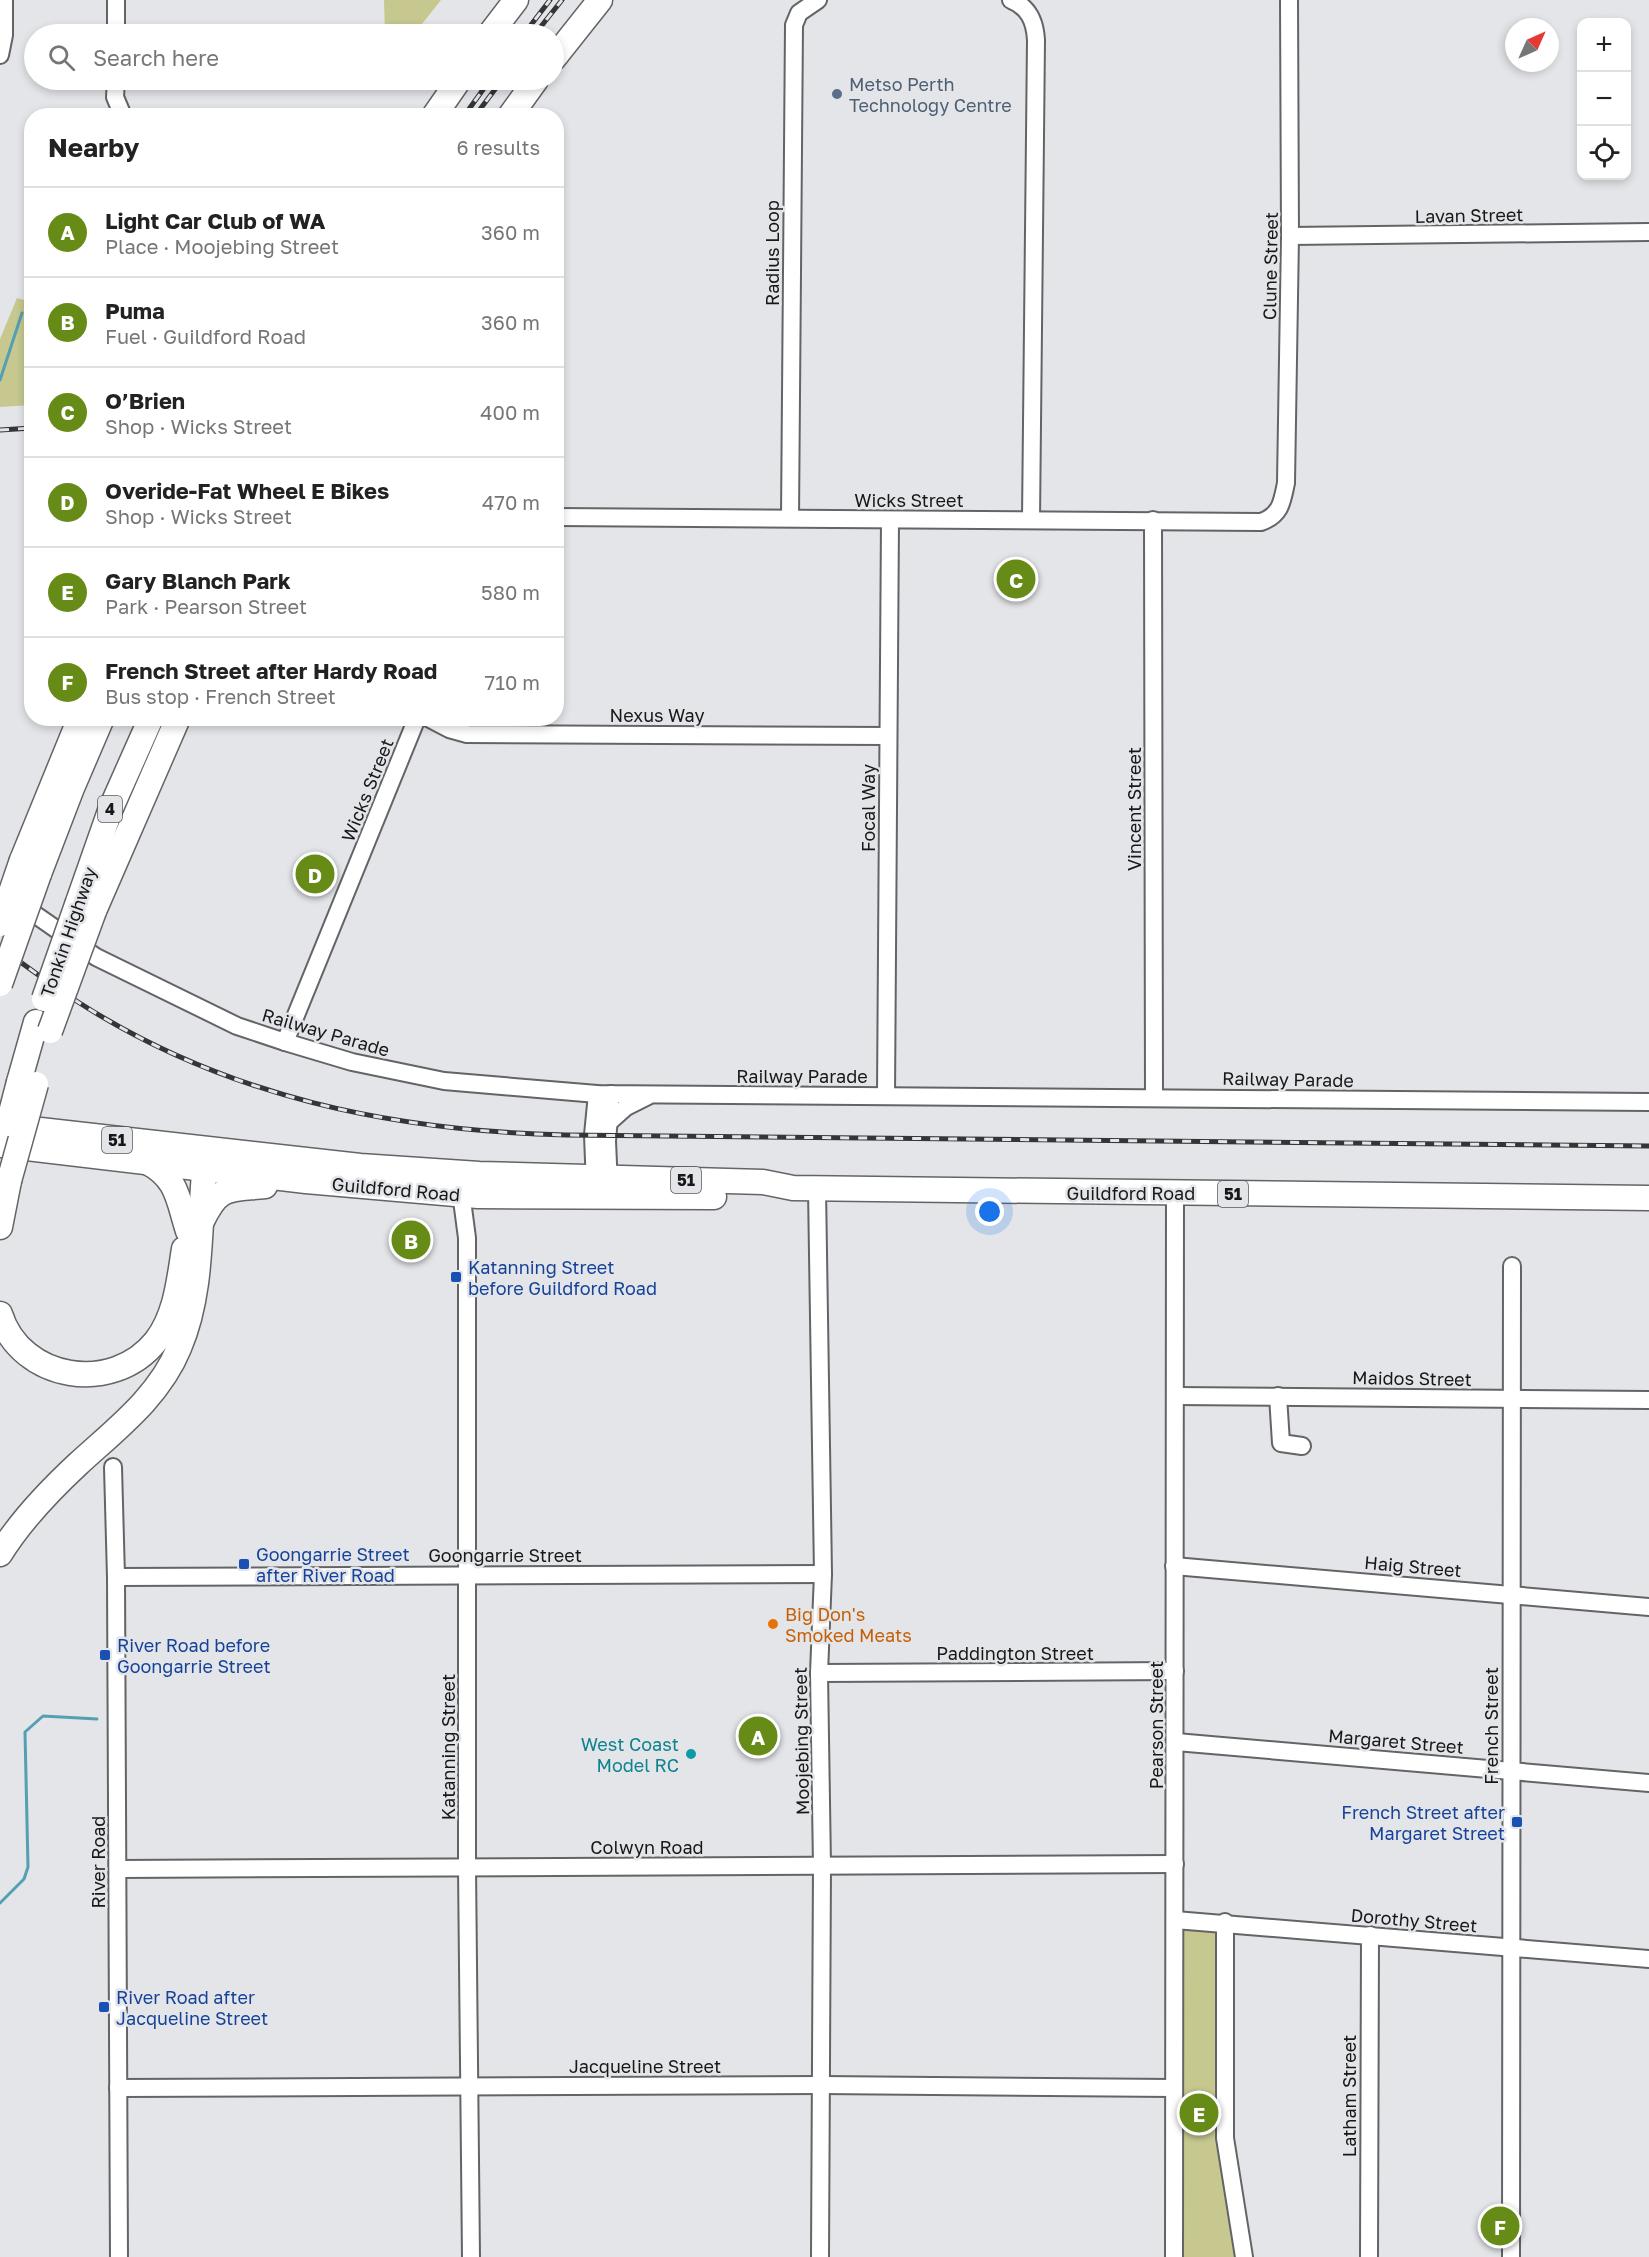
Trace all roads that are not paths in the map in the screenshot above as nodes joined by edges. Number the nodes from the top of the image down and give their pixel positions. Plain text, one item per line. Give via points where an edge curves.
1 (4, 0) edge
2 (116, 0) edge
3 (516, 0) edge
4 (600, 0) edge
5 (818, 0) edge
6 (1289, 0) edge
7 (1021, 2) edge
8 (116, 24) edge
9 (498, 24) edge
10 (564, 45) edge
11 (0, 56) edge
12 (116, 90) edge
13 (452, 90) edge
14 (529, 90) edge
15 (120, 108) edge
16 (440, 108) edge
17 (516, 108) edge
18 (1649, 232) edge
19 (1290, 236) junction
20 (564, 517) edge
21 (790, 518) junction
22 (890, 520) junction
23 (1031, 520) junction
24 (1153, 520) junction
25 (1261, 522) joint
26 (77, 726) edge
27 (99, 726) edge
28 (147, 726) edge
29 (174, 726) edge
30 (414, 726) edge
31 (443, 726) edge
32 (888, 736) junction
33 (31, 867) junction
34 (0, 890) edge
35 (86, 907) junction
36 (0, 924) edge
37 (0, 984) edge
38 (285, 1042) junction
39 (27, 1083) junction
40 (604, 1094) junction
41 (651, 1095) junction
42 (886, 1096) junction
43 (1154, 1097) junction
44 (1649, 1102) edge
45 (607, 1124) junction
46 (0, 1125) edge
47 (0, 1145) edge
48 (0, 1152) edge
49 (199, 1159) junction
50 (147, 1162) junction
51 (306, 1181) junction
52 (469, 1184) junction
53 (602, 1188) junction
54 (817, 1189) junction
55 (1175, 1194) junction
56 (1649, 1198) edge
57 (0, 1227) edge
58 (194, 1228) junction
59 (1512, 1266) dead end
60 (0, 1314) edge
61 (1175, 1396) junction
62 (1278, 1396) junction
63 (1512, 1399) junction
64 (1649, 1400) edge
65 (1302, 1446) dead end
66 (113, 1467) dead end
67 (0, 1554) edge
68 (1174, 1566) junction
69 (823, 1574) junction
70 (467, 1575) junction
71 (117, 1577) junction
72 (1510, 1594) junction
73 (1649, 1607) edge
74 (1175, 1671) junction
75 (819, 1673) junction
76 (1176, 1742) junction
77 (1511, 1771) junction
78 (1649, 1783) edge
79 (1175, 1864) junction
80 (822, 1866) junction
81 (467, 1867) junction
82 (118, 1869) junction
83 (1175, 1920) junction
84 (1225, 1923) junction
85 (1370, 1935) junction
86 (1512, 1948) junction
87 (1649, 1959) edge
88 (820, 2085) junction
89 (471, 2086) junction
90 (118, 2088) junction
91 (1173, 2088) junction
92 (119, 2257) edge
93 (471, 2257) edge
94 (820, 2257) edge
95 (1174, 2257) edge
96 (1244, 2257) edge
97 (1369, 2257) edge
98 (1511, 2257) edge

1 - 11 street
2 - 8 street
3 - 9 highway
4 - 10 highway
5 - 21 street, Radius Loop via 799,13 794,25
6 - 19 street, Clune Street
7 - 23 street via 1034,25 1036,40
12 - 15 street
13 - 16 highway
14 - 17 highway
18 - 19 street, Lavan Street
19 - 25 street, Clune Street via 1286,483 1278,512
20 - 21 street, Wicks Street
21 - 22 street, Wicks Street
22 - 23 street, Wicks Street
22 - 32 street, Focal Way
23 - 24 street, Wicks Street
24 - 25 street, Wicks Street
24 - 43 street, Vincent Street
26 - 33 highway
27 - 33 highway
28 - 35 highway, Tonkin Highway / 4 via 111,808
29 - 35 highway
30 - 38 street, Wicks Street
31 - 32 street, Nexus Way via 467,734
32 - 42 street, Focal Way
33 - 36 highway, bridge
33 - 37 highway, bridge
34 - 38 street, Railway Parade via 96,957 237,1026
35 - 39 highway, Tonkin Highway / 4, bridge
38 - 40 street, Railway Parade via 352,1062 444,1081
39 - 48 highway, Tonkin Highway / 4, bridge
39 - 57 highway, bridge
40 - 41 street, Railway Parade
40 - 45 street
40 - 53 street
41 - 42 street, Railway Parade
41 - 45 street via 626,1107
42 - 43 street, Railway Parade
43 - 44 street, Railway Parade
45 - 53 street
46 - 49 highway, Guildford Road / 51
47 - 50 highway, Guildford Road / 51
49 - 50 highway, Guildford Road / 51
49 - 51 highway, Guildford Road / 51
49 - 52 highway, Guildford Road / 51 via 360,1166
49 - 58 highway
50 - 58 highway via 164,1171 172,1182
51 - 52 highway, Guildford Road / 51
51 - 58 highway via 231,1189 219,1194
52 - 53 highway, Guildford Road / 51
52 - 70 street, Katanning Street
53 - 54 highway, Guildford Road / 51 via 764,1197 793,1188
54 - 55 highway, Guildford Road / 51
54 - 69 street, Moojebing Street
55 - 56 highway, Guildford Road / 51
55 - 61 street, Pearson Street
58 - 60 highway via 168,1322 138,1358 114,1372 80,1376 45,1366 12,1338
58 - 67 highway via 194,1294 188,1322 160,1383 134,1414 37,1504
59 - 63 street, French Street
61 - 62 street, Maidos Street
61 - 68 street, Pearson Street
62 - 63 street, Maidos Street
62 - 65 street via 1281,1443
63 - 64 street, Maidos Street
63 - 72 street, French Street
66 - 71 street, River Road
68 - 72 street, Haig Street
68 - 74 street, Pearson Street
69 - 70 street, Goongarrie Street
69 - 75 street, Moojebing Street
70 - 71 street, Goongarrie Street
70 - 81 street, Katanning Street
71 - 82 street, River Road
72 - 73 street, Haig Street
72 - 77 street, French Street
74 - 75 street, Paddington Street
74 - 76 street, Pearson Street
75 - 80 street, Moojebing Street
76 - 77 street, Margaret Street
76 - 79 street, Pearson Street
77 - 78 street, Margaret Street
77 - 86 street, French Street
79 - 80 street, Colwyn Road
79 - 83 street, Pearson Street
80 - 81 street, Colwyn Road
80 - 88 street, Moojebing Street
81 - 82 street, Colwyn Road
81 - 89 street, Katanning Street
82 - 90 street, River Road
83 - 84 street, Dorothy Street
83 - 91 street, Pearson Street
84 - 85 street, Dorothy Street
84 - 96 street via 1225,2138
85 - 86 street, Dorothy Street
85 - 97 street, Latham Street
86 - 87 street, Dorothy Street
86 - 98 street, French Street
88 - 89 street, Jacqueline Street
88 - 91 street, Jacqueline Street
88 - 94 street, Moojebing Street
89 - 90 street, Jacqueline Street
89 - 93 street, Katanning Street
90 - 92 street, River Road
91 - 95 street, Pearson Street

